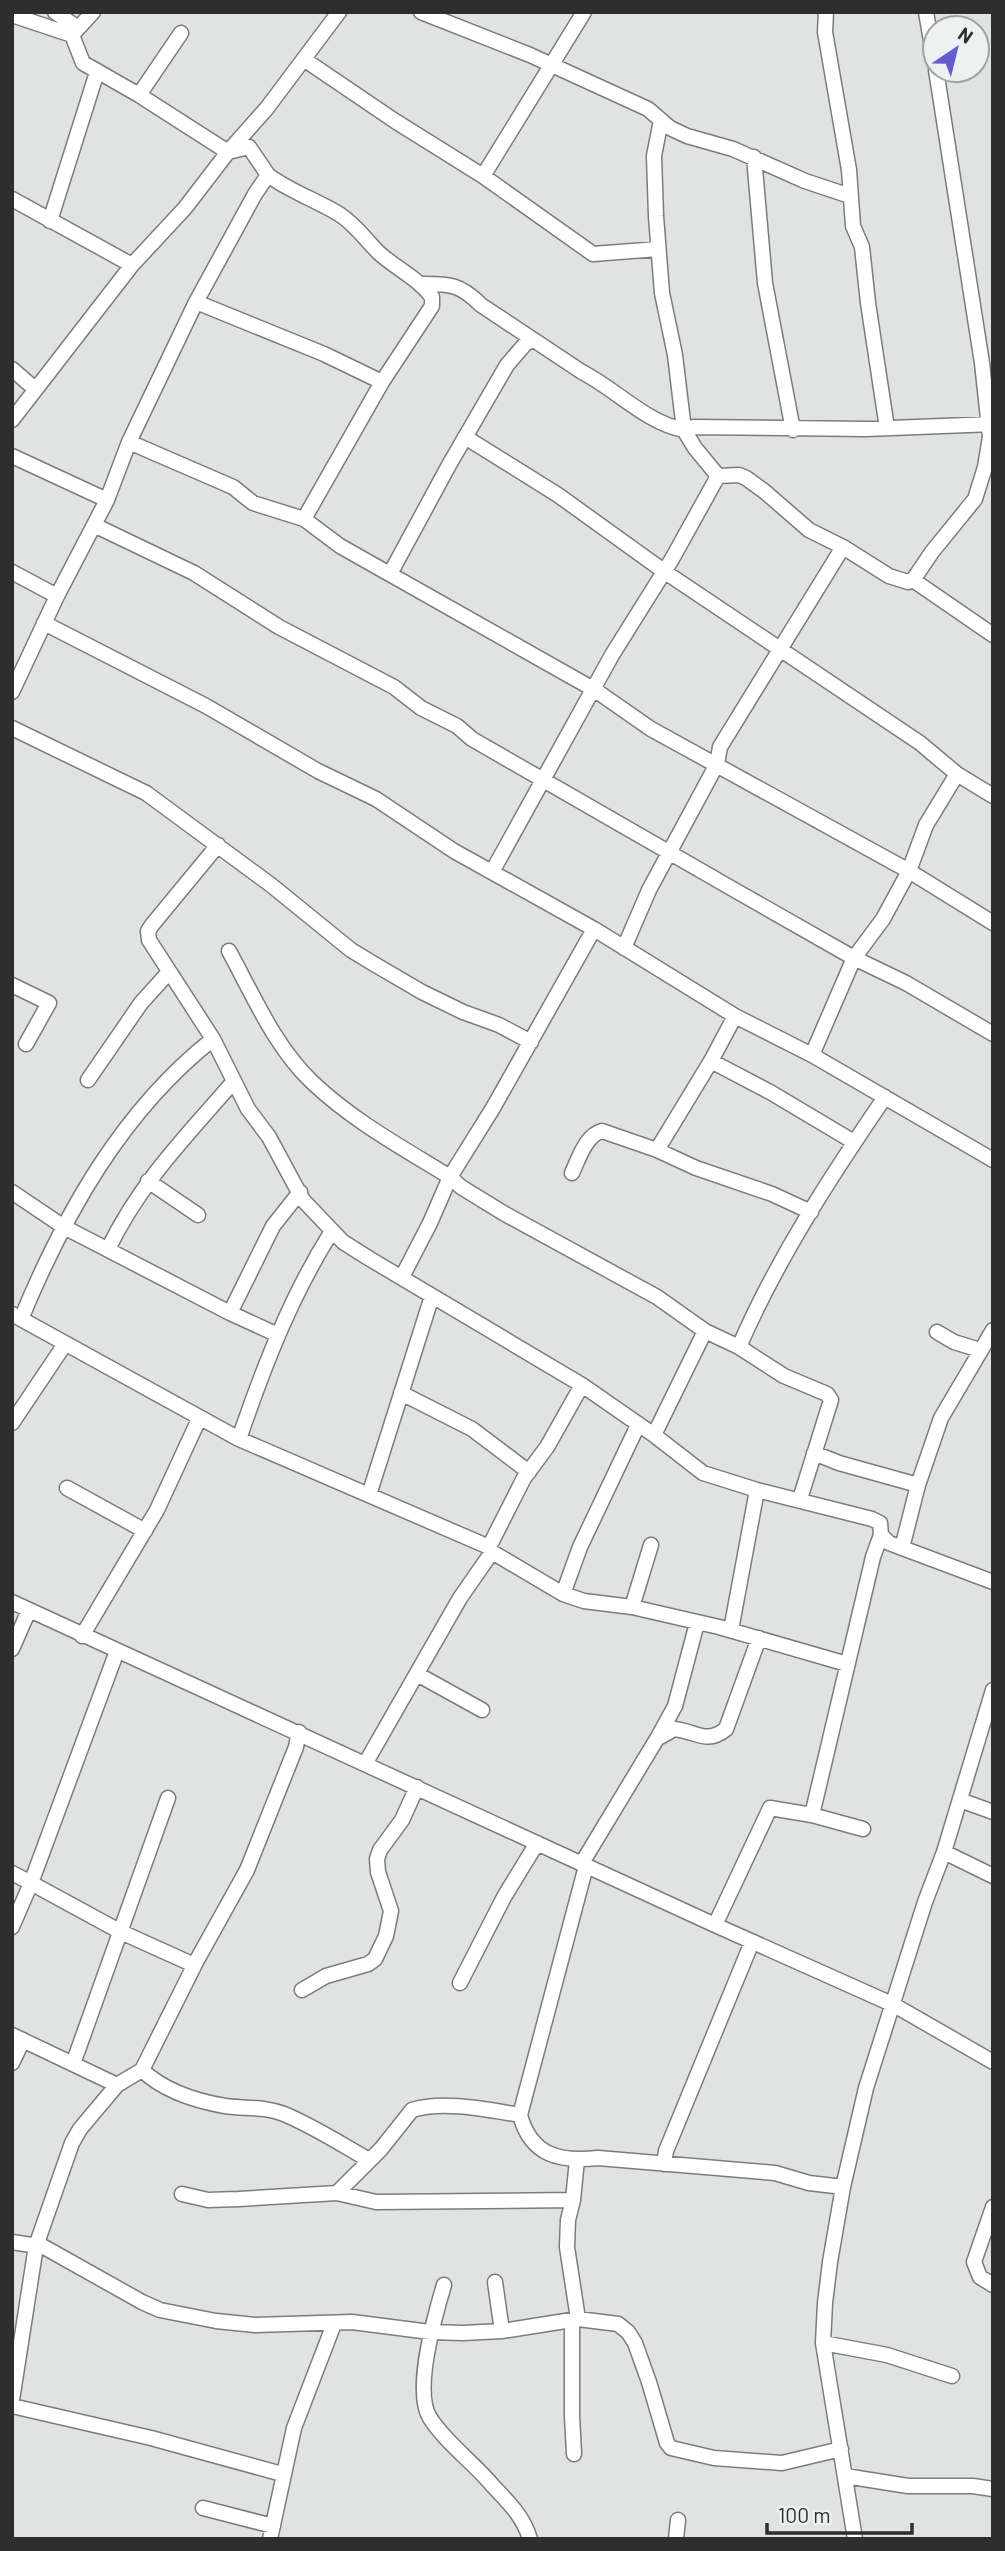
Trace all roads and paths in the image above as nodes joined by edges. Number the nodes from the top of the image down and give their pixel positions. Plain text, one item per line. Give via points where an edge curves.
1 (55, 12) edge
2 (93, 12) edge
3 (339, 12) edge
4 (421, 12) edge
5 (584, 12) edge
6 (826, 12) edge
7 (12, 15) edge
8 (75, 31) junction
9 (181, 33) dead end
10 (305, 60) junction
11 (551, 65) junction
12 (97, 72) junction
13 (938, 84) edge
14 (139, 95) junction
15 (661, 120) junction
16 (228, 152) junction
17 (754, 157) junction
18 (268, 175) junction
19 (483, 176) junction
20 (850, 196) junction
21 (12, 199) edge
22 (50, 221) junction
23 (658, 249) junction
24 (132, 265) junction
25 (420, 284) junction
26 (196, 302) junction
27 (534, 340) junction
28 (12, 369) edge
29 (383, 382) junction
30 (35, 389) junction
31 (12, 420) edge
32 (991, 424) edge
33 (887, 428) junction
34 (684, 430) junction
35 (793, 430) junction
36 (465, 437) junction
37 (129, 442) junction
38 (12, 456) edge
39 (718, 476) junction
40 (107, 500) junction
41 (304, 519) junction
42 (94, 525) junction
43 (843, 547) junction
44 (12, 572) edge
45 (665, 572) junction
46 (390, 574) junction
47 (913, 580) junction
48 (57, 596) junction
49 (44, 623) junction
50 (993, 635) edge
51 (780, 649) junction
52 (595, 690) junction
53 (12, 692) edge
54 (12, 728) edge
55 (717, 764) junction
56 (957, 774) junction
57 (543, 780) junction
58 (993, 796) edge
59 (218, 845) junction
60 (670, 852) junction
61 (909, 871) junction
62 (492, 872) junction
63 (993, 923) edge
64 (594, 929) junction
65 (624, 948) junction
66 (229, 951) dead end
67 (854, 958) junction
68 (169, 972) junction
69 (12, 985) edge
70 (735, 1016) junction
71 (993, 1034) edge
72 (213, 1039) junction
73 (531, 1042) junction
74 (26, 1044) dead end
75 (811, 1055) junction
76 (711, 1062) junction
77 (88, 1080) dead end
78 (234, 1081) junction
79 (885, 1097) junction
80 (854, 1142) junction
81 (657, 1150) junction
82 (993, 1160) edge
83 (572, 1173) dead end
84 (450, 1177) junction
85 (148, 1181) junction
86 (12, 1192) edge
87 (300, 1192) junction
88 (811, 1213) junction
89 (198, 1215) dead end
90 (64, 1227) junction
91 (332, 1231) junction
92 (108, 1249) junction
93 (402, 1277) junction
94 (432, 1296) junction
95 (230, 1313) junction
96 (17, 1317) edge
97 (993, 1330) edge
98 (705, 1331) junction
99 (937, 1332) dead end
100 (278, 1335) junction
101 (65, 1344) junction
102 (739, 1347) junction
103 (980, 1350) junction
104 (582, 1385) junction
105 (401, 1393) junction
106 (199, 1419) junction
107 (12, 1423) edge
108 (638, 1425) junction
109 (654, 1435) junction
110 (239, 1438) junction
111 (814, 1453) junction
112 (529, 1472) junction
113 (918, 1485) junction
114 (67, 1488) dead end
115 (757, 1490) junction
116 (369, 1495) junction
117 (800, 1499) junction
118 (145, 1531) junction
119 (881, 1535) junction
120 (650, 1545) dead end
121 (902, 1548) junction
122 (490, 1550) junction
123 (993, 1582) edge
124 (564, 1594) junction
125 (12, 1602) edge
126 (632, 1607) junction
127 (29, 1610) junction
128 (697, 1623) junction
129 (731, 1630) junction
130 (82, 1636) junction
131 (759, 1638) junction
132 (12, 1649) edge
133 (117, 1651) junction
134 (847, 1664) junction
135 (417, 1674) junction
136 (991, 1700) edge
137 (482, 1710) dead end
138 (299, 1732) junction
139 (658, 1737) junction
140 (366, 1765) junction
141 (417, 1787) junction
142 (168, 1798) dead end
143 (960, 1800) junction
144 (993, 1812) edge
145 (812, 1815) junction
146 (863, 1829) dead end
147 (537, 1843) junction
148 (944, 1852) junction
149 (584, 1864) junction
150 (12, 1873) edge
151 (993, 1877) edge
152 (31, 1883) junction
153 (715, 1925) junction
154 (12, 1927) edge
155 (121, 1932) junction
156 (752, 1942) junction
157 (194, 1965) junction
158 (460, 1983) dead end
159 (302, 1990) dead end
160 (894, 2005) junction
161 (18, 2037) edge
162 (993, 2062) edge
163 (12, 2063) edge
164 (73, 2064) junction
165 (142, 2070) junction
166 (117, 2085) junction
167 (520, 2115) junction
168 (369, 2160) junction
169 (576, 2160) junction
170 (664, 2164) junction
171 (843, 2188) junction
172 (337, 2193) junction
173 (182, 2194) dead end
174 (573, 2200) junction
175 (993, 2207) edge
176 (12, 2242) edge
177 (36, 2246) junction
178 (495, 2282) dead end
179 (444, 2285) dead end
180 (993, 2285) edge
181 (575, 2320) junction
182 (334, 2324) junction
183 (502, 2331) junction
184 (430, 2332) junction
185 (823, 2343) junction
186 (952, 2376) dead end
187 (12, 2400) edge
188 (12, 2406) edge
189 (841, 2449) junction
190 (574, 2454) dead end
191 (282, 2474) junction
192 (845, 2476) junction
193 (993, 2489) edge
194 (203, 2508) dead end
195 (678, 2520) dead end
196 (271, 2532) edge
197 (530, 2539) edge
198 (676, 2539) edge
199 (855, 2539) edge

1 - 8 street
2 - 8 street
3 - 10 street
4 - 11 street
5 - 11 street
6 - 20 street via 825,32
7 - 8 street
8 - 12 street via 83,63
9 - 14 street
10 - 16 street
10 - 19 street
11 - 15 street
11 - 19 street
12 - 14 street
12 - 22 street
13 - 32 street
14 - 16 street
15 - 17 street via 687,136
15 - 23 street via 654,156
16 - 18 street via 249,148
16 - 24 street
17 - 20 street
17 - 35 street via 765,283
18 - 25 street via 354,225 377,251
18 - 26 street
19 - 23 street via 593,254
20 - 33 street via 853,226 862,247
21 - 22 street
22 - 24 street
23 - 34 street
24 - 30 street
25 - 27 street via 447,282
25 - 29 street via 432,297 432,306
26 - 29 street
26 - 37 street
27 - 34 street via 667,427
27 - 36 street via 507,365
28 - 30 street
29 - 41 street
30 - 31 street
32 - 33 street
32 - 47 street via 975,499
33 - 35 street
34 - 35 street
34 - 39 street
36 - 45 street via 558,495
36 - 46 street
37 - 40 street
37 - 41 street via 233,487 253,503
38 - 40 street
39 - 43 street via 746,478 809,530
39 - 45 street
40 - 42 street
41 - 46 street
42 - 48 street
42 - 57 street via 194,573 279,627 394,687 421,708
43 - 47 street via 889,576
43 - 51 street
44 - 48 street
45 - 51 street
45 - 52 street
46 - 52 street
47 - 50 street
48 - 49 street
49 - 53 street
49 - 62 street via 376,799
51 - 55 street via 720,747
51 - 56 street via 920,743
52 - 55 street via 651,729
52 - 57 street
54 - 59 street via 146,793
55 - 60 street
55 - 61 street
56 - 58 street
56 - 61 street via 926,825
57 - 60 street
57 - 62 street
59 - 68 street via 148,931
59 - 73 street via 351,950 422,992
60 - 65 street
60 - 67 street
61 - 63 street
61 - 67 street via 883,919
62 - 64 street
64 - 65 street
64 - 73 street
65 - 70 street
66 - 84 street via 277,1036 312,1082 375,1132
67 - 71 street
67 - 75 street
68 - 72 street
68 - 77 street via 141,1003
69 - 74 street via 49,1003
70 - 75 street
70 - 76 street
72 - 78 street
72 - 90 street via 186,1060 130,1121
73 - 84 street
75 - 79 street
76 - 80 street
76 - 81 street
78 - 85 street
78 - 87 street
79 - 80 street
79 - 82 street
80 - 88 street
81 - 83 street via 602,1130 587,1142
81 - 88 street
84 - 93 street
84 - 98 street via 505,1214 657,1297
85 - 89 street
85 - 92 street
86 - 90 street
87 - 91 street
87 - 95 street via 273,1226
88 - 102 street via 761,1296
90 - 92 street
90 - 96 street
91 - 93 street
91 - 100 street
92 - 95 street
93 - 94 street
94 - 104 street
94 - 105 street
95 - 100 street
96 - 101 street
97 - 103 street
98 - 102 street
98 - 109 street
99 - 103 street
100 - 110 street
101 - 106 street
101 - 107 street
102 - 111 street via 784,1376 827,1394 831,1400
103 - 113 street via 941,1418
104 - 108 street
104 - 112 street
105 - 112 street via 472,1429
105 - 116 street
106 - 110 street
106 - 118 street
108 - 109 street
108 - 124 street via 580,1547
109 - 115 street via 694,1468
110 - 116 street
111 - 113 street
111 - 117 street
112 - 122 street
113 - 121 street
114 - 118 street
115 - 117 street
115 - 129 street
116 - 122 street
117 - 119 street via 872,1519 880,1524
118 - 130 street
119 - 121 street
119 - 134 street
120 - 126 street
121 - 123 street
122 - 124 street
122 - 135 street
124 - 126 street via 596,1604
125 - 127 street
126 - 128 street
127 - 130 street
127 - 132 street
128 - 129 street
128 - 139 street via 675,1706
129 - 131 street
130 - 133 street
131 - 134 street
131 - 139 street via 726,1729 705,1738 674,1728
133 - 138 street
133 - 152 street
134 - 145 street
135 - 137 street
135 - 140 street
136 - 143 street
138 - 140 street
138 - 157 street via 247,1870
139 - 149 street
140 - 141 street
141 - 147 street
141 - 159 street via 377,1859 391,1911 375,1959 326,1976
142 - 155 street
143 - 144 street
143 - 148 street
145 - 146 street
145 - 153 street via 770,1808
147 - 149 street
147 - 158 street
148 - 151 street
148 - 160 street
149 - 153 street
149 - 167 street
150 - 152 street
152 - 154 street
152 - 155 street
153 - 156 street
155 - 157 street
155 - 164 street
156 - 160 street
156 - 170 street
157 - 165 street
160 - 162 street
160 - 171 street via 866,2088
161 - 163 street
161 - 164 street
164 - 166 street
165 - 166 street
165 - 168 street via 176,2092 226,2106 282,2113
166 - 177 street via 72,2143
167 - 168 street via 477,2108 419,2108 407,2115
167 - 169 street via 535,2145
168 - 172 street
169 - 170 street
169 - 174 street
170 - 171 street via 775,2173
171 - 185 street
172 - 173 street via 218,2200
172 - 174 street via 376,2202
174 - 181 street via 567,2247
175 - 180 street via 974,2262 980,2277
176 - 177 street
177 - 182 street via 160,2309 255,2325
177 - 187 street
178 - 183 street
179 - 184 street
181 - 183 street
181 - 189 street via 618,2324 628,2332 671,2448 714,2458 782,2463
181 - 190 street
182 - 184 street
182 - 191 street via 293,2428
183 - 184 street
184 - 197 street via 425,2395 430,2418 520,2515
185 - 186 street via 887,2355
185 - 189 street
188 - 191 street
189 - 192 street
191 - 196 street
192 - 193 street via 908,2486
192 - 199 street
194 - 196 street
195 - 198 street

